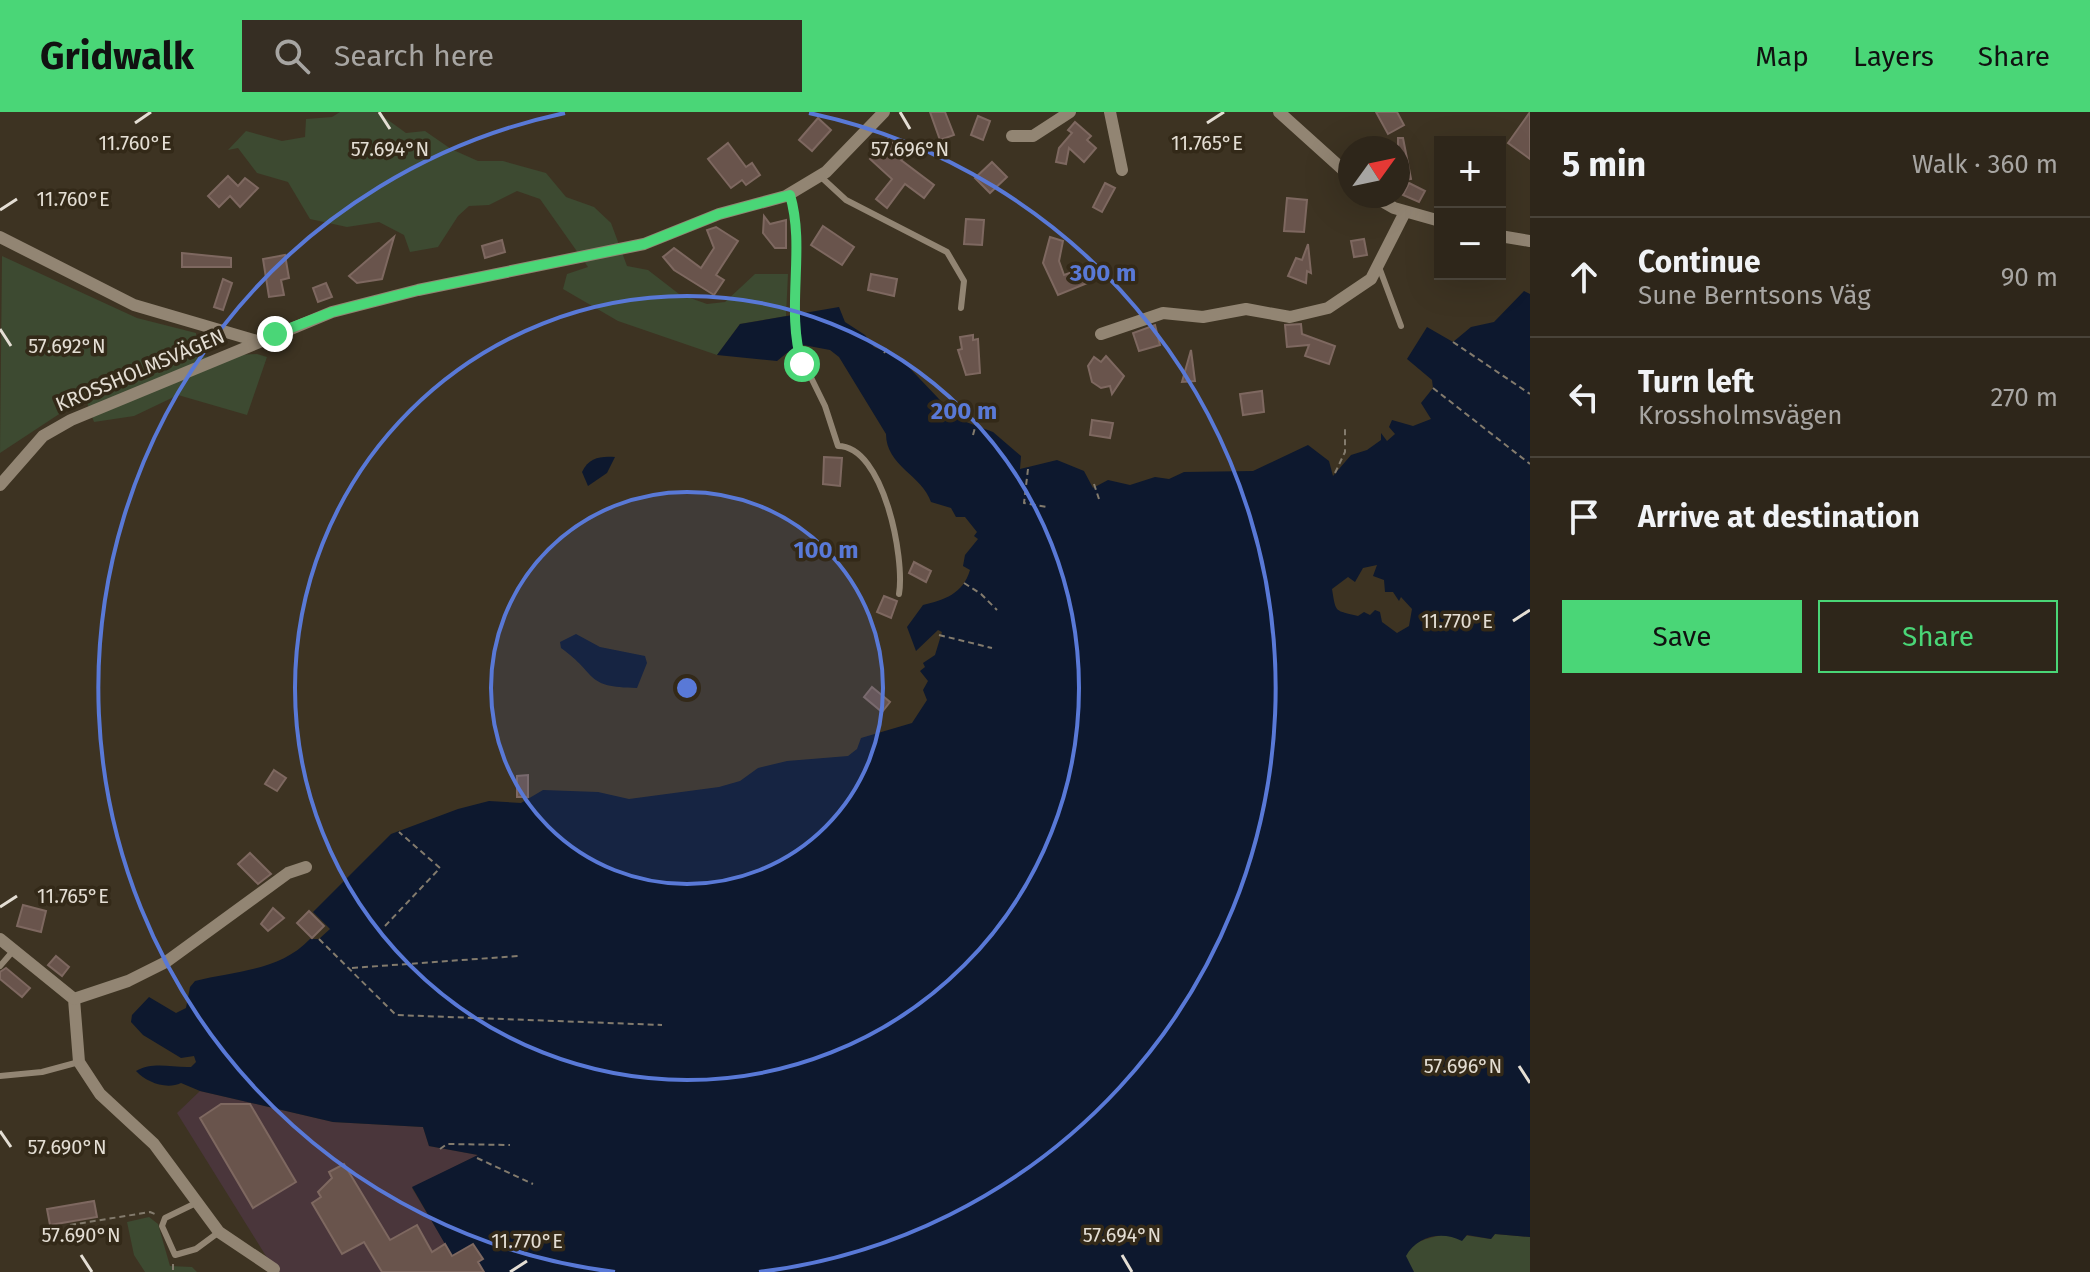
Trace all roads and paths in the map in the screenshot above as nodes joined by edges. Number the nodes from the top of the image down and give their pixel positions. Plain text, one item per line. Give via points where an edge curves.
1 (884, 112) edge
2 (1070, 112) edge
3 (1110, 112) edge
4 (1279, 112) edge
5 (1012, 136) dead end
6 (1338, 165) edge
7 (1122, 170) dead end
8 (820, 176) junction
9 (790, 195) junction
10 (1397, 208) edge
11 (1405, 212) junction
12 (1434, 219) edge
13 (0, 237) edge
14 (1506, 237) edge
15 (1530, 241) edge
16 (1379, 267) junction
17 (961, 308) dead end
18 (1401, 326) dead end
19 (1101, 334) dead end
20 (257, 341) junction
21 (1453, 342) dead end
22 (887, 349) dead end
23 (884, 353) dead end
24 (1433, 388) dead end
25 (1530, 394) edge
26 (977, 420) dead end
27 (1345, 429) dead end
28 (973, 435) dead end
29 (1530, 464) edge
30 (1028, 469) dead end
31 (1335, 473) dead end
32 (1094, 484) dead end
33 (0, 485) edge
34 (1099, 499) dead end
35 (1047, 507) dead end
36 (964, 583) dead end
37 (899, 594) dead end
38 (997, 610) dead end
39 (939, 635) dead end
40 (992, 648) dead end
41 (399, 832) dead end
42 (306, 867) dead end
43 (385, 926) dead end
44 (0, 939) edge
45 (319, 939) dead end
46 (13, 951) junction
47 (518, 956) dead end
48 (0, 966) edge
49 (349, 968) junction
50 (74, 999) junction
51 (662, 1025) dead end
52 (79, 1062) junction
53 (0, 1076) edge
54 (510, 1145) dead end
55 (440, 1149) dead end
56 (477, 1158) dead end
57 (533, 1184) dead end
58 (196, 1203) junction
59 (165, 1218) junction
60 (70, 1225) dead end
61 (219, 1232) junction
62 (274, 1269) dead end

1 - 8 street, KROSSHOLMSVÄGEN
2 - 5 street via 1033,136
3 - 7 street
4 - 6 street
8 - 9 street, KROSSHOLMSVÄGEN
8 - 17 lane via 846,200 947,252 964,281
9 - 20 street, KROSSHOLMSVÄGEN via 719,214 644,244 418,290 332,312
9 - 37 lane via 797,225 794,295 799,353 838,446 859,454 876,475 901,561
10 - 11 street
11 - 12 street
11 - 16 street
13 - 20 street via 134,305
14 - 15 street
16 - 18 lane
16 - 19 street via 1366,284 1310,314 1290,317 1246,309 1203,317 1163,313
20 - 33 street, KROSSHOLMSVÄGEN via 71,420 43,436
21 - 25 path
22 - 23 path
24 - 29 path
26 - 28 path
27 - 31 path via 1345,452
30 - 35 path via 1024,503
32 - 34 path
36 - 38 path
39 - 40 path
41 - 43 path via 440,868
42 - 50 street via 288,873 155,969
44 - 46 street
45 - 49 path
46 - 48 lane
46 - 50 street
47 - 49 path
49 - 51 path via 396,1015
50 - 52 street
52 - 53 lane
52 - 58 street via 100,1094 154,1144
54 - 55 path via 447,1144
56 - 57 path
58 - 59 lane
58 - 61 street
59 - 60 path via 150,1212
59 - 61 lane via 162,1226 175,1255 196,1249
61 - 62 street

